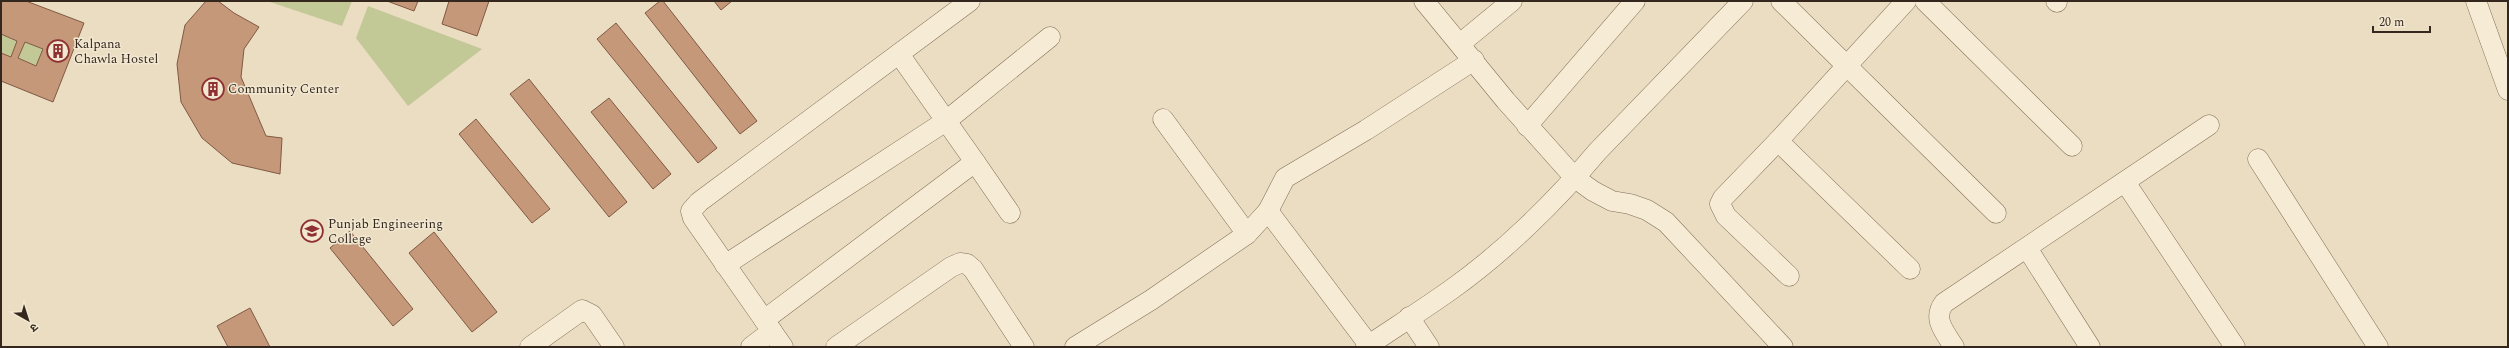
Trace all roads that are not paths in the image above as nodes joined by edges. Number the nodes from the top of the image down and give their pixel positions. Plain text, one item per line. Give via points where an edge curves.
1 (970, 1) edge
2 (1424, 1) edge
3 (1512, 1) edge
4 (1635, 1) edge
5 (1743, 1) edge
6 (1781, 1) edge
7 (1906, 1) edge
8 (1924, 1) edge
9 (2476, 1) edge
10 (1050, 37) dead end
11 (1461, 43) junction
12 (899, 54) junction
13 (1474, 60) junction
14 (1847, 67) junction
15 (2508, 90) edge
16 (1163, 119) dead end
17 (946, 122) junction
18 (2209, 125) dead end
19 (1527, 126) junction
20 (1778, 141) junction
21 (2072, 146) dead end
22 (2258, 159) dead end
23 (975, 162) junction
24 (1576, 178) junction
25 (2125, 182) junction
26 (1268, 211) junction
27 (1996, 212) dead end
28 (1010, 213) dead end
29 (1247, 234) junction
30 (2026, 248) junction
31 (725, 265) junction
32 (1910, 269) dead end
33 (1789, 276) dead end
34 (1409, 317) junction
35 (773, 333) edge
36 (1368, 346) edge
37 (530, 347) edge
38 (614, 347) edge
39 (750, 347) edge
40 (836, 347) edge
41 (1024, 347) edge
42 (1075, 347) edge
43 (1429, 347) edge
44 (1783, 347) edge
45 (1954, 347) edge
46 (2090, 347) edge
47 (2235, 347) edge
48 (2378, 347) edge

1 - 12 street
2 - 11 street
3 - 11 street
4 - 19 street
5 - 24 street via 1597,152
6 - 14 street
7 - 14 street
8 - 21 street
9 - 15 street
10 - 17 street
11 - 13 street
12 - 17 street
12 - 31 street via 699,202 691,211 693,218
13 - 19 street
13 - 26 street via 1366,130 1285,178
14 - 20 street
14 - 27 street
16 - 29 street
17 - 23 street
17 - 31 street
18 - 25 street
19 - 24 street
20 - 32 street
20 - 33 street via 1722,198 1720,204 1726,216
22 - 48 street
23 - 28 street
23 - 35 street
24 - 34 street via 1472,274
24 - 44 street via 1593,192 1612,201 1647,210 1666,222
25 - 30 street
25 - 47 street
26 - 29 street
26 - 36 street
29 - 42 street via 1151,300
30 - 45 street via 1944,303 1938,311 1938,321
30 - 46 street
31 - 35 street
34 - 36 street
34 - 43 street
35 - 39 street
37 - 38 street via 582,310 592,315
40 - 41 street via 960,263 968,264 973,269

